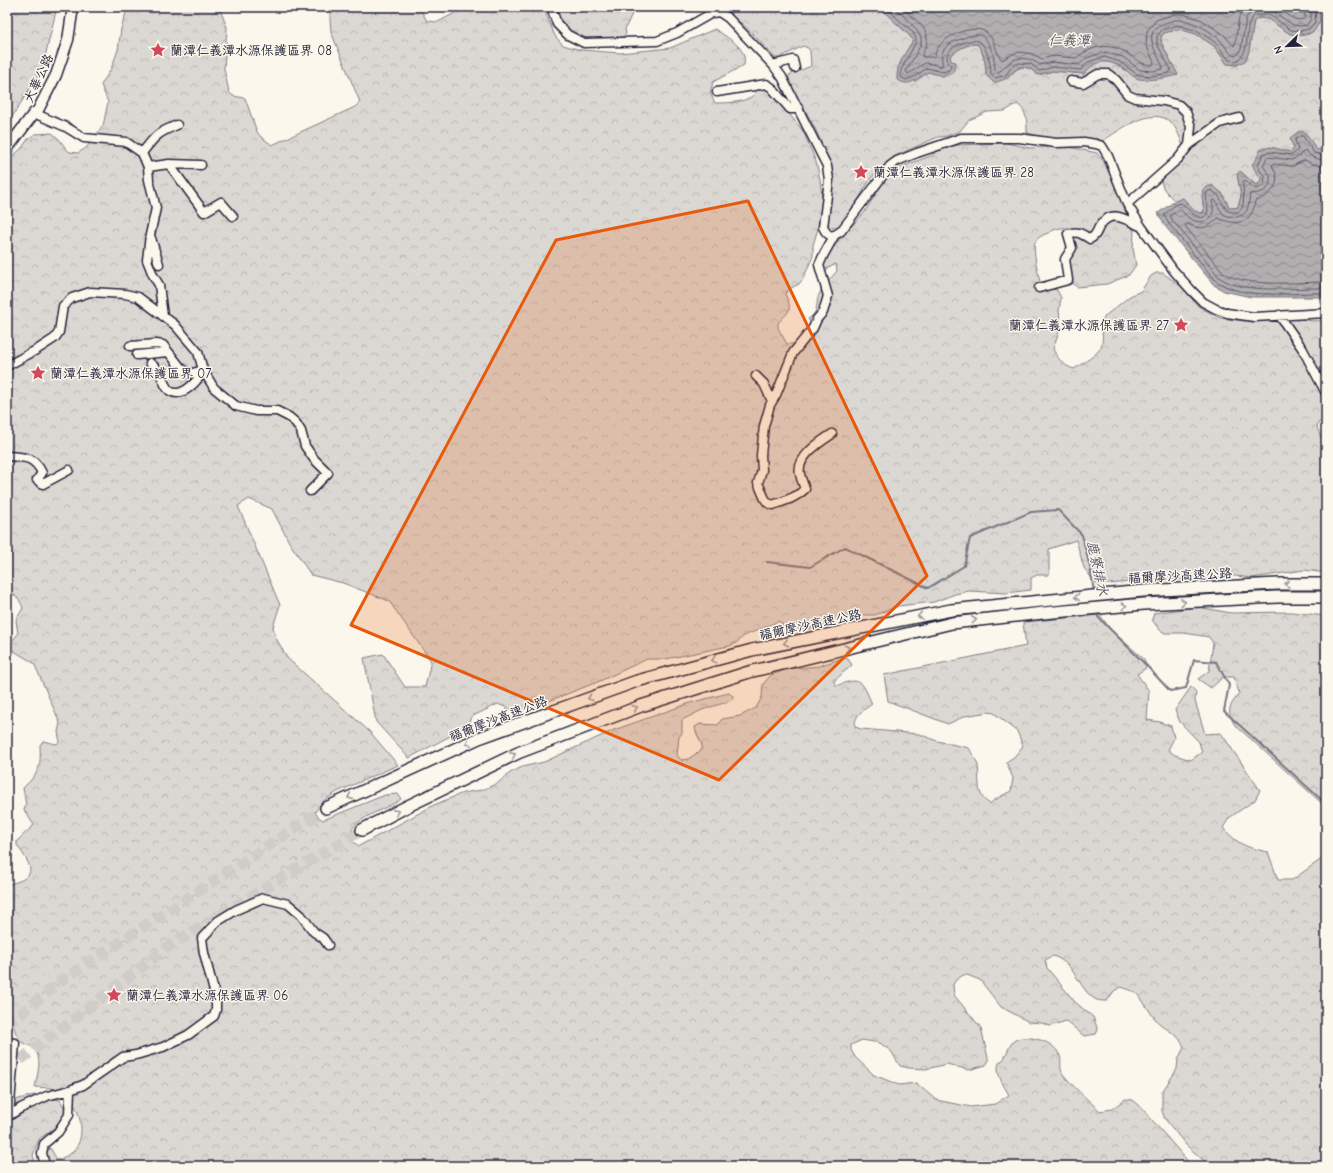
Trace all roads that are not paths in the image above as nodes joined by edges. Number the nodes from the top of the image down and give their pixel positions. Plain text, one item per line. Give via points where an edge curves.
1 (73, 7) edge
2 (550, 7) edge
3 (774, 65) junction
4 (795, 68) dead end
5 (1070, 81) dead end
6 (717, 92) dead end
7 (798, 109) junction
8 (36, 114) junction
9 (1239, 118) dead end
10 (177, 125) dead end
11 (1189, 145) junction
12 (7, 149) edge
13 (142, 153) junction
14 (169, 164) junction
15 (201, 165) dead end
16 (148, 167) junction
17 (1127, 204) junction
18 (233, 216) dead end
19 (1141, 226) junction
20 (150, 235) junction
21 (834, 236) junction
22 (159, 264) dead end
23 (1039, 288) dead end
24 (1326, 313) edge
25 (1279, 315) junction
26 (163, 316) junction
27 (130, 346) dead end
28 (168, 352) junction
29 (137, 355) dead end
30 (150, 362) dead end
31 (7, 366) edge
32 (203, 370) junction
33 (756, 376) dead end
34 (1326, 393) edge
35 (772, 401) junction
36 (832, 434) dead end
37 (7, 456) edge
38 (69, 470) dead end
39 (310, 491) dead end
40 (1326, 584) edge
41 (1326, 597) edge
42 (326, 808) tunnel mouth
43 (362, 830) tunnel mouth
44 (328, 945) dead end
45 (7, 1042) edge
46 (70, 1090) junction
47 (8, 1116) edge
48 (45, 1166) edge

1 - 8 main road, 大華公路 via 68,40 56,75
2 - 3 street via 557,24 568,35 584,43 657,41 712,13 719,12
3 - 4 street via 793,60
3 - 7 street
5 - 11 street via 1083,83 1098,74 1108,74 1128,95 1135,98 1179,104 1186,112 1191,127
6 - 7 street via 766,84 790,109
7 - 21 street via 827,166 829,180 823,228 829,236
8 - 12 main road, 大華公路 via 34,113
8 - 13 street via 84,138 126,142
9 - 11 street via 1220,123
10 - 13 street via 156,136
11 - 17 street via 1178,159
13 - 16 street
14 - 15 street
14 - 16 street
14 - 18 street via 204,212 221,202
16 - 20 street via 156,208
17 - 19 street
17 - 21 street via 1102,146 1084,142 1056,143 1018,138 961,138 917,153 890,166 841,231
19 - 23 street via 1118,216 1108,217 1090,239 1081,233 1068,234 1072,248 1065,259 1068,280
19 - 25 street via 1174,271 1203,302 1227,313 1254,317
20 - 22 street
20 - 26 street via 147,260 159,285
21 - 35 street via 820,265 828,296 823,312 793,353
24 - 25 street
25 - 34 street via 1302,348
26 - 31 street via 138,297 90,292 72,298 63,306 59,332 55,338
26 - 32 street via 198,352
27 - 28 street via 163,345
28 - 29 street
28 - 32 street via 188,374
30 - 32 street via 159,372 168,390 175,393 186,390 200,378
32 - 39 street via 214,388 236,406 256,411 277,411 296,423 305,446 328,473
33 - 35 street via 764,384
35 - 36 street via 764,426 762,470 758,483 768,503 773,505 786,501 805,489 799,473 804,457 814,446
37 - 38 street via 27,458 38,465 42,473 37,480 43,484
40 -> 42 highway, 福爾摩沙高速公路 via 1143,591 951,610 752,650 638,681 479,738
43 -> 41 highway, 福爾摩沙高速公路 via 520,752 641,706 749,672 952,623 1144,604
44 - 46 street via 288,904 263,898 236,910 218,921 202,938 216,999 214,1016 188,1035 163,1047 123,1057 83,1085
45 - 47 street via 15,1043
46 - 47 street via 47,1096
46 - 48 street via 69,1115 58,1132 44,1144 42,1152

